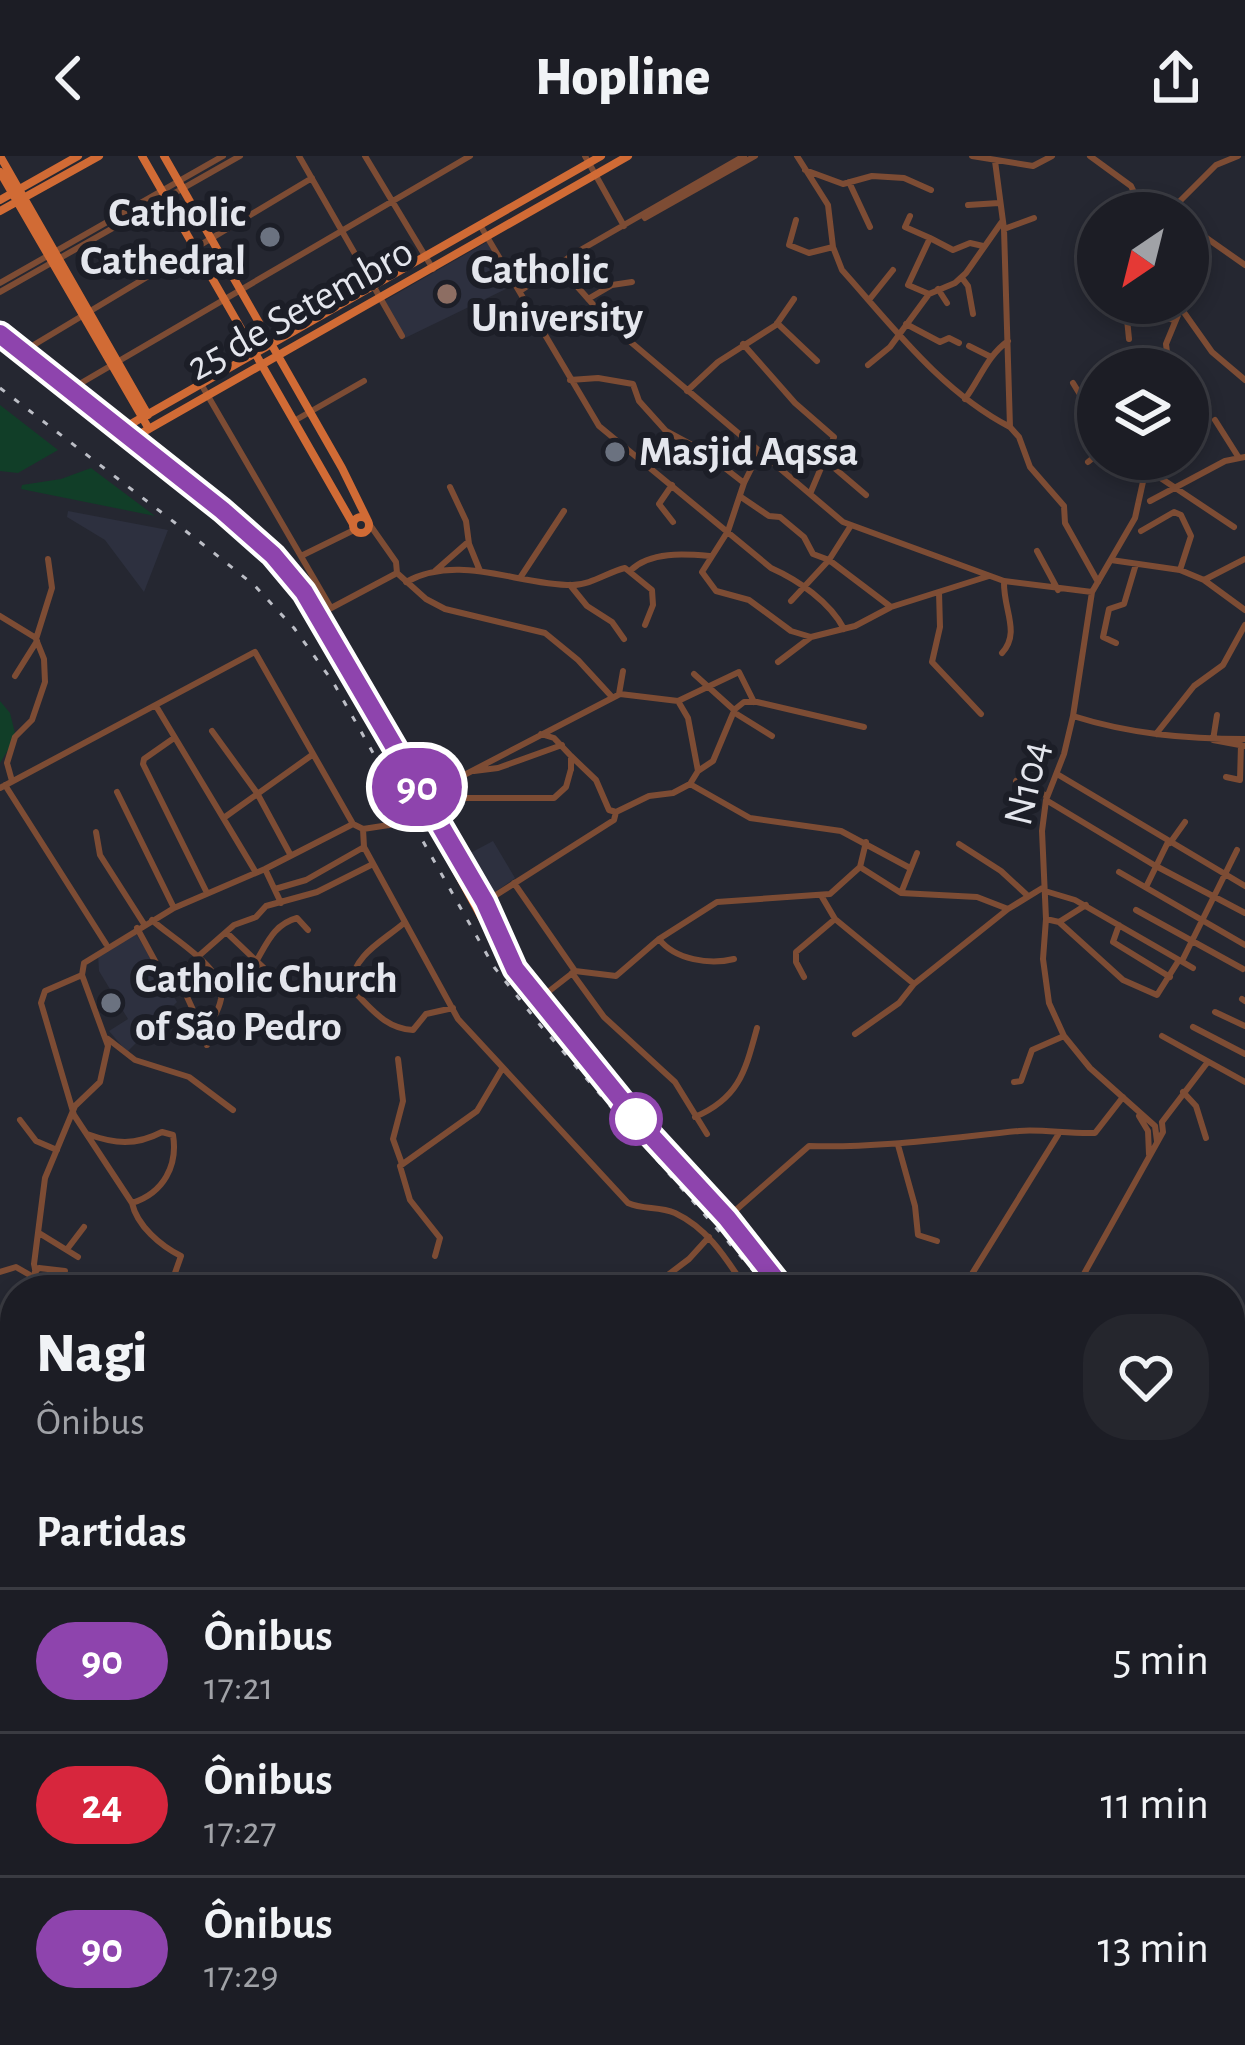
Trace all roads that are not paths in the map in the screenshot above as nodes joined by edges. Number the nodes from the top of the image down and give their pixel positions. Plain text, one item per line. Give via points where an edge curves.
1 (0, 156) edge
2 (78, 156) edge
3 (99, 156) edge
4 (142, 156) edge
5 (164, 156) edge
6 (240, 156) edge
7 (299, 156) edge
8 (365, 156) edge
9 (470, 156) edge
10 (601, 156) edge
11 (628, 156) edge
12 (744, 156) edge
13 (755, 156) edge
14 (797, 156) edge
15 (972, 156) edge
16 (1052, 156) edge
17 (1090, 156) edge
18 (1109, 156) edge
19 (1238, 156) edge
20 (227, 158) edge
21 (587, 159) edge
22 (995, 161) junction
23 (1106, 167) junction
24 (805, 170) junction
25 (0, 172) edge
26 (595, 175) junction
27 (312, 178) junction
28 (849, 182) junction
29 (180, 185) junction
30 (931, 190) dead end
31 (1133, 192) edge
32 (1190, 192) edge
33 (164, 194) junction
34 (534, 194) junction
35 (17, 196) junction
36 (0, 200) edge
37 (392, 202) junction
38 (999, 202) junction
39 (968, 205) dead end
40 (541, 206) junction
41 (0, 211) edge
42 (910, 216) dead end
43 (1034, 218) dead end
44 (796, 220) dead end
45 (481, 225) junction
46 (625, 226) junction
47 (1003, 226) junction
48 (870, 227) dead end
49 (341, 230) junction
50 (209, 237) junction
51 (488, 237) junction
52 (930, 238) junction
53 (1209, 240) edge
54 (194, 245) junction
55 (983, 246) junction
56 (833, 247) junction
57 (425, 256) junction
58 (53, 257) junction
59 (1245, 265) edge
60 (559, 266) junction
61 (433, 269) junction
62 (893, 271) dead end
63 (962, 278) junction
64 (632, 282) dead end
65 (373, 285) junction
66 (1, 286) edge
67 (938, 289) junction
68 (239, 290) junction
69 (520, 291) junction
70 (929, 294) junction
71 (380, 298) junction
72 (588, 298) junction
73 (794, 298) dead end
74 (224, 299) junction
75 (869, 300) junction
76 (947, 302) dead end
77 (85, 314) junction
78 (973, 314) dead end
79 (320, 315) junction
80 (777, 323) junction
81 (906, 324) junction
82 (1128, 324) edge
83 (1193, 324) edge
84 (327, 328) junction
85 (900, 334) junction
86 (403, 336) dead end
87 (0, 338) edge
88 (1129, 339) dead end
89 (1008, 341) junction
90 (270, 343) junction
91 (959, 343) dead end
92 (743, 344) junction
93 (969, 346) dead end
94 (254, 352) junction
95 (20, 353) junction
96 (989, 356) junction
97 (279, 357) junction
98 (817, 361) dead end
99 (115, 365) junction
100 (868, 365) dead end
101 (263, 367) junction
102 (570, 380) junction
103 (1245, 380) edge
104 (364, 381) dead end
105 (1073, 383) dead end
106 (201, 384) junction
107 (1077, 390) edge
108 (67, 391) junction
109 (687, 391) junction
110 (208, 395) junction
111 (964, 400) junction
112 (310, 412) junction
113 (145, 415) junction
114 (1214, 420) dead end
115 (294, 421) junction
116 (152, 427) junction
117 (1010, 428) junction
118 (123, 436) junction
119 (760, 451) junction
120 (1242, 458) edge
121 (825, 460) junction
122 (342, 468) junction
123 (326, 477) junction
124 (1143, 480) edge
125 (1163, 480) edge
126 (744, 483) junction
127 (672, 485) junction
128 (450, 487) dead end
129 (1170, 488) junction
130 (810, 494) junction
131 (866, 494) dead end
132 (742, 497) junction
133 (1150, 500) dead end
134 (564, 511) dead end
135 (369, 522) junction
136 (673, 522) dead end
137 (850, 526) junction
138 (354, 527) junction
139 (1234, 527) dead end
140 (728, 531) junction
141 (1141, 531) dead end
142 (468, 542) junction
143 (1037, 550) dead end
144 (301, 556) junction
145 (711, 556) junction
146 (48, 559) dead end
147 (1245, 559) edge
148 (829, 560) junction
149 (1111, 560) junction
150 (1136, 564) junction
151 (1180, 569) junction
152 (631, 570) junction
153 (480, 571) junction
154 (435, 572) junction
155 (397, 573) junction
156 (988, 576) junction
157 (520, 578) junction
158 (1204, 580) junction
159 (1004, 581) junction
160 (406, 582) junction
161 (1098, 582) junction
162 (570, 585) junction
163 (804, 588) junction
164 (1058, 590) junction
165 (939, 592) junction
166 (1092, 592) junction
167 (791, 602) dead end
168 (891, 607) junction
169 (1245, 610) edge
170 (322, 613) junction
171 (0, 616) edge
172 (1245, 625) edge
173 (645, 626) dead end
174 (844, 628) junction
175 (811, 637) junction
176 (36, 639) junction
177 (624, 639) dead end
178 (1115, 644) dead end
179 (1002, 653) dead end
180 (778, 662) dead end
181 (623, 670) dead end
182 (694, 674) dead end
183 (16, 676) dead end
184 (707, 688) junction
185 (616, 696) junction
186 (678, 701) junction
187 (754, 702) junction
188 (156, 706) junction
189 (735, 711) junction
190 (981, 715) dead end
191 (1073, 716) junction
192 (1217, 716) dead end
193 (864, 727) dead end
194 (212, 731) dead end
195 (1156, 734) junction
196 (537, 735) junction
197 (772, 736) dead end
198 (174, 738) junction
199 (1212, 739) junction
200 (1244, 744) edge
201 (562, 745) junction
202 (312, 755) junction
203 (571, 756) junction
204 (471, 771) junction
205 (698, 771) junction
206 (1055, 774) junction
207 (1226, 777) dead end
208 (1016, 781) dead end
209 (690, 784) junction
210 (6, 785) edge
211 (117, 792) dead end
212 (257, 794) junction
213 (421, 798) junction
214 (1046, 798) junction
215 (616, 812) junction
216 (225, 817) junction
217 (1185, 822) dead end
218 (353, 824) junction
219 (363, 830) junction
220 (96, 832) dead end
221 (866, 842) junction
222 (1169, 842) junction
223 (959, 844) dead end
224 (364, 847) junction
225 (1237, 850) dead end
226 (917, 853) dead end
227 (290, 854) junction
228 (373, 864) junction
229 (1154, 865) junction
230 (860, 867) junction
231 (910, 868) junction
232 (260, 870) junction
233 (1119, 872) dead end
234 (1226, 874) junction
235 (514, 884) junction
236 (1245, 886) edge
237 (1146, 887) junction
238 (275, 889) junction
239 (1044, 889) junction
240 (207, 893) junction
241 (901, 893) junction
242 (1213, 895) junction
243 (1028, 896) junction
244 (821, 897) junction
245 (485, 902) junction
246 (281, 903) junction
247 (1086, 905) junction
248 (174, 908) junction
249 (1008, 909) junction
250 (1136, 910) dead end
251 (1245, 913) edge
252 (1202, 917) junction
253 (835, 919) junction
254 (1046, 920) junction
255 (1059, 922) junction
256 (404, 923) junction
257 (144, 924) junction
258 (1119, 925) junction
259 (308, 930) dead end
260 (226, 932) junction
261 (659, 939) junction
262 (1190, 939) junction
263 (1245, 945) edge
264 (106, 946) junction
265 (198, 955) junction
266 (256, 959) junction
267 (734, 959) dead end
268 (1180, 960) junction
269 (1193, 968) dead end
270 (515, 969) junction
271 (1243, 969) edge
272 (573, 972) junction
273 (82, 975) junction
274 (177, 975) junction
275 (805, 977) dead end
276 (1171, 977) junction
277 (914, 984) junction
278 (352, 988) junction
279 (539, 998) junction
280 (453, 1008) junction
281 (1216, 1012) dead end
282 (207, 1026) junction
283 (1193, 1027) dead end
284 (1245, 1027) edge
285 (758, 1028) dead end
286 (854, 1034) dead end
287 (1064, 1036) junction
288 (1162, 1036) dead end
289 (108, 1039) junction
290 (207, 1046) dead end
291 (1245, 1054) edge
292 (398, 1059) dead end
293 (1207, 1063) junction
294 (502, 1069) junction
295 (1014, 1082) dead end
296 (1245, 1082) edge
297 (1183, 1092) junction
298 (1127, 1100) junction
299 (233, 1110) dead end
300 (73, 1112) junction
301 (694, 1118) junction
302 (20, 1120) dead end
303 (1160, 1125) junction
304 (87, 1134) junction
305 (707, 1134) dead end
306 (1058, 1135) junction
307 (1206, 1138) dead end
308 (898, 1145) junction
309 (57, 1150) junction
310 (1150, 1156) junction
311 (401, 1164) junction
312 (132, 1203) junction
313 (727, 1218) junction
314 (84, 1227) dead end
315 (39, 1233) junction
316 (709, 1237) junction
317 (937, 1241) dead end
318 (68, 1249) junction
319 (435, 1256) dead end
320 (78, 1257) dead end
321 (64, 1270) dead end
322 (36, 1275) edge
323 (38, 1275) edge
324 (174, 1275) edge
325 (668, 1275) edge
326 (737, 1275) edge
327 (772, 1275) edge
328 (971, 1275) edge
329 (1084, 1275) edge

1 - 35 main road
2 - 35 main road
3 - 35 main road
4 - 33 main road
5 - 29 main road
6 - 20 street
7 - 27 street
8 - 37 street
9 - 37 street
10 - 21 main road, 25 de Setembro
11 - 26 main road, 25 de Setembro
12 - 46 street
13 - 46 street
14 - 24 street
15 - 22 street
16 - 22 street via 1033,166
17 - 23 street
18 - 23 street
19 - 32 street
20 - 29 street
21 - 26 street
21 - 34 main road, 25 de Setembro
22 - 38 street
23 - 31 street
24 - 28 street
24 - 56 street via 828,205
25 - 35 main road
26 - 40 main road, 25 de Setembro
26 - 46 street
27 - 49 street
27 - 50 street
28 - 30 street via 904,178
28 - 48 street
29 - 33 street
29 - 50 main road
33 - 54 main road
33 - 58 street
34 - 40 main road
34 - 45 main road, 25 de Setembro
35 - 36 main road
35 - 41 main road
35 - 58 main road
37 - 49 street
37 - 57 street
38 - 39 street
38 - 47 street
40 - 51 main road, 25 de Setembro
42 - 52 street via 905,227
43 - 47 street
44 - 56 street via 789,245 809,253
45 - 51 street
45 - 57 main road, 25 de Setembro
46 - 60 street
47 - 55 street
47 - 89 street
49 - 65 street
49 - 68 street
50 - 54 street
50 - 68 main road
51 - 61 main road, 25 de Setembro
51 - 69 street
52 - 55 street via 953,250
52 - 70 street via 908,284
53 - 59 street
54 - 74 main road
54 - 77 street
55 - 63 street
56 - 75 street
57 - 61 street
57 - 65 main road, 25 de Setembro
58 - 66 street
58 - 77 main road
60 - 69 street
60 - 72 street
61 - 71 main road, 25 de Setembro
62 - 75 street
63 - 67 street
63 - 78 street
64 - 72 street
65 - 71 street
65 - 79 main road, 25 de Setembro
67 - 70 street
67 - 76 street
68 - 74 street
68 - 90 main road
69 - 102 street
70 - 81 street
71 - 84 main road, 25 de Setembro
71 - 86 street
72 - 109 street
73 - 80 street
74 - 94 main road
74 - 99 street
75 - 85 street
77 - 95 street
77 - 99 main road
79 - 84 main road
79 - 90 main road, 25 de Setembro
80 - 92 street
80 - 98 street
81 - 85 street
81 - 91 street
82 - 88 street
83 - 103 street
84 - 97 main road, 25 de Setembro
85 - 100 street
85 - 111 street
87 - 95 highway
89 - 96 street
89 - 117 street
90 - 94 main road, 25 de Setembro
90 - 97 main road
92 - 109 street
92 - 121 street via 833,435
93 - 96 street
94 - 101 main road
94 - 106 main road, 25 de Setembro
95 - 108 highway
96 - 111 street
97 - 101 main road, 25 de Setembro
97 - 112 main road
99 - 108 street
99 - 113 main road
101 - 110 main road, 25 de Setembro
101 - 115 main road
102 - 126 street via 633,384 666,431
102 - 127 street via 599,426
104 - 112 street
105 - 107 street
106 - 110 street
106 - 113 main road, 25 de Setembro
108 - 118 highway
109 - 119 street
110 - 116 main road, 25 de Setembro
110 - 144 street
111 - 117 street
112 - 115 street
112 - 122 main road
113 - 116 main road
113 - 118 main road, 25 de Setembro
114 - 120 street
115 - 123 main road
116 - 118 main road, 25 de Setembro
117 - 161 street via 1064,506 1065,524
118 - 170 highway via 270,557
119 - 126 street
119 - 130 street
120 - 129 street
121 - 130 street
121 - 131 street
122 - 123 main road
122 - 135 main road
123 - 138 main road
124 - 149 street, N104 / N104 via 1135,518
125 - 129 street
126 - 132 street
127 - 136 street via 658,504
127 - 140 street
128 - 142 street
129 - 133 street
129 - 139 street
130 - 137 street
132 - 140 street
132 - 148 street via 781,517 813,554
134 - 157 street
135 - 138 main road via 358,517
135 - 155 street
137 - 148 street
137 - 156 street
138 - 144 street
140 - 145 street
140 - 163 street
141 - 151 street via 1181,515 1191,536
142 - 153 street
142 - 154 street
143 - 164 street
144 - 170 street
145 - 152 street via 655,557
145 - 175 street via 702,572 711,588 749,599
146 - 176 street via 52,588
147 - 158 street
148 - 163 street
148 - 168 street
149 - 150 street
149 - 161 street, N104 / N104
150 - 151 street
150 - 178 street via 1124,604 1109,609 1103,637
151 - 158 street
152 - 162 street
152 - 173 street via 652,590
153 - 154 street
153 - 157 street
154 - 160 street
155 - 160 street
155 - 170 street
156 - 159 street
156 - 165 street
157 - 162 street
158 - 169 street
159 - 164 street
159 - 179 street via 1012,631
160 - 185 street via 445,609 545,633
161 - 166 street, N104 / N104
162 - 177 street
163 - 167 street
163 - 174 street
164 - 166 street
165 - 168 street
165 - 190 street via 932,662
166 - 191 street, N104 / N104
168 - 174 street
170 - 213 highway
171 - 176 street
172 - 195 street via 1223,665 1194,686
174 - 175 street
175 - 180 street
176 - 183 street
176 - 210 street via 45,682 32,720 15,737
181 - 185 street
182 - 184 street
184 - 186 street
184 - 187 street via 739,672
184 - 189 street
185 - 186 street
185 - 196 street
186 - 205 street
187 - 189 street
187 - 193 street
188 - 198 street
188 - 202 street via 255,652
188 - 210 street
189 - 197 street
189 - 205 street via 713,761
191 - 195 street
191 - 206 street, N104 / N104
192 - 199 street
194 - 212 street
195 - 199 street
196 - 201 street
196 - 204 street
198 - 216 street
198 - 240 street via 143,764
199 - 200 street
200 - 207 street via 1240,780
201 - 203 street
201 - 204 street
202 - 212 street
202 - 218 street
203 - 215 street
203 - 219 street, bridge via 569,782 554,798 445,797
204 - 213 street
205 - 209 street
206 - 214 street, N104 / N104
206 - 222 street
208 - 214 street
209 - 215 street
209 - 221 street via 750,818
210 - 264 street
211 - 248 street
212 - 216 street
212 - 227 street
213 - 245 highway
213 - 270 highway
214 - 229 street
214 - 239 street, N104 / N104
215 - 235 street
216 - 232 street
217 - 222 street
218 - 219 street
218 - 227 street
219 - 224 street
220 - 257 street via 103,860
221 - 230 street
221 - 231 street
222 - 229 street
222 - 234 street
223 - 243 street
224 - 228 street
224 - 238 street
225 - 234 street
226 - 231 street
227 - 232 street
228 - 246 street
228 - 256 street
229 - 237 street
229 - 242 street
230 - 241 street
230 - 244 street
231 - 241 street
232 - 238 street
232 - 240 street
233 - 237 street
234 - 236 street
234 - 242 street
235 - 245 street
235 - 272 street
237 - 252 street
238 - 246 street
239 - 243 street
239 - 247 street
239 - 254 street, N104 / N104
240 - 248 street
241 - 249 street via 977,897
242 - 251 street
242 - 252 street
243 - 249 street
244 - 253 street
244 - 261 street via 726,898
245 - 270 highway
246 - 260 street
247 - 255 street
247 - 258 street
248 - 257 street
249 - 277 street
250 - 262 street
252 - 262 street
252 - 263 street
253 - 275 street via 796,952
253 - 277 street
254 - 255 street
254 - 287 street, N104 / N104 via 1044,982
255 - 276 street via 1123,980 1156,995
256 - 278 street via 367,952
256 - 280 street
257 - 264 street
257 - 265 street
257 - 274 street via 164,975
258 - 268 street
258 - 276 street via 1113,942
259 - 266 street via 291,919
260 - 265 street
260 - 266 street
261 - 267 street via 707,963
261 - 272 street via 616,976
262 - 268 street
262 - 271 street
264 - 273 street via 87,958
265 - 274 street
265 - 282 street via 221,993
266 - 278 street via 271,973 307,968
268 - 269 street
268 - 276 street
270 - 279 highway
272 - 279 street
272 - 301 street via 596,1009 675,1082
273 - 289 street
273 - 300 street via 40,998
274 - 282 street
277 - 286 street
278 - 280 street via 367,1009 409,1031 426,1014
279 - 313 highway
280 - 294 street
281 - 284 street
282 - 290 street
283 - 291 street
285 - 301 street via 748,1066 725,1101
287 - 295 street via 1032,1050 1026,1073
287 - 298 street, N104 / N104
288 - 293 street
289 - 299 street via 135,1060 189,1077
289 - 300 street via 100,1082
292 - 311 street via 403,1101 393,1139
293 - 296 street
293 - 297 street
294 - 311 street via 477,1111
294 - 316 street via 628,1203 676,1214
297 - 303 street
297 - 307 street
298 - 303 street, N104
298 - 306 street via 1095,1133
298 - 310 street, N104 via 1148,1131
300 - 304 street
300 - 309 street
301 - 305 street
302 - 309 street via 36,1141
303 - 310 street
304 - 312 street
304 - 312 street via 119,1144 173,1135 171,1169 151,1195
306 - 308 street via 1027,1130
306 - 328 street
308 - 313 street via 809,1146
308 - 317 street via 917,1235
309 - 315 street
310 - 329 street
311 - 319 street via 410,1200 440,1238
312 - 324 street via 143,1225 181,1256
313 - 327 highway
314 - 318 street
315 - 318 street
315 - 322 street
316 - 325 street
316 - 326 street
318 - 320 street
321 - 323 street via 39,1268

